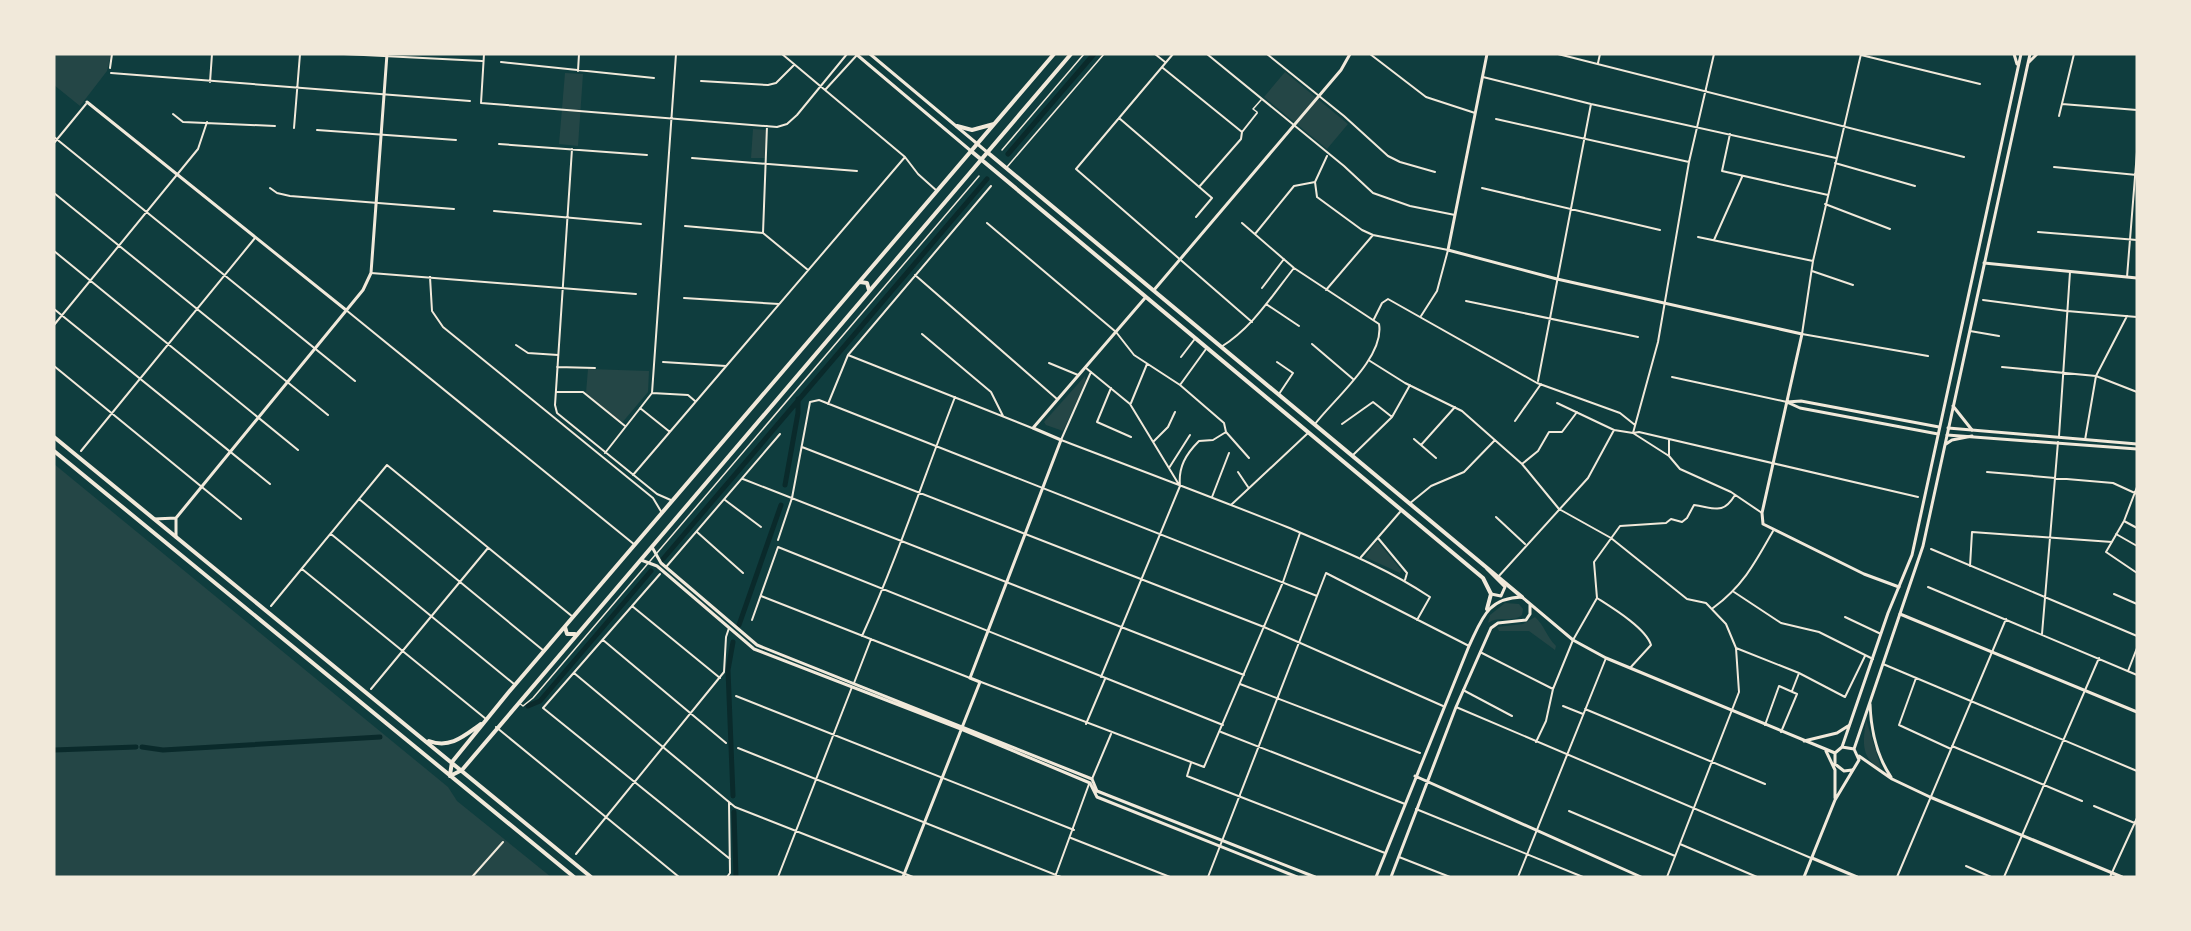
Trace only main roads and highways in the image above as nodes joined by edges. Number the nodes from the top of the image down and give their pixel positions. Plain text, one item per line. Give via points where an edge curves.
1 (1054, 54) edge
2 (1071, 54) edge
3 (994, 124) junction
4 (957, 126) road end
5 (971, 150) junction
6 (987, 152) junction
7 (981, 160) junction
8 (860, 282) junction
9 (869, 290) junction
10 (54, 437) edge
11 (54, 451) edge
12 (1522, 597) road end
13 (1487, 609) road end
14 (566, 626) junction
15 (575, 634) junction
16 (486, 721) junction
17 (425, 740) junction
18 (452, 762) junction
19 (462, 770) junction
20 (450, 776) junction
21 (574, 877) edge
22 (591, 877) edge

1 - 3 main road
2 - 6 main road
3 - 4 main road via 972,130
3 - 5 main road
5 - 7 main road
5 - 8 main road
6 - 7 main road
6 - 12 main road
7 - 9 main road
7 - 13 main road via 1483,578 1491,594
8 - 9 main road via 867,283
8 - 14 main road
9 - 15 main road
10 - 17 main road
11 - 20 main road
14 - 15 main road via 567,634
14 - 16 main road
15 - 19 main road
16 - 17 main road via 457,741 445,744
16 - 18 main road
17 - 18 main road
18 - 19 main road
18 - 20 main road
19 - 20 main road
19 - 22 main road
20 - 21 main road

